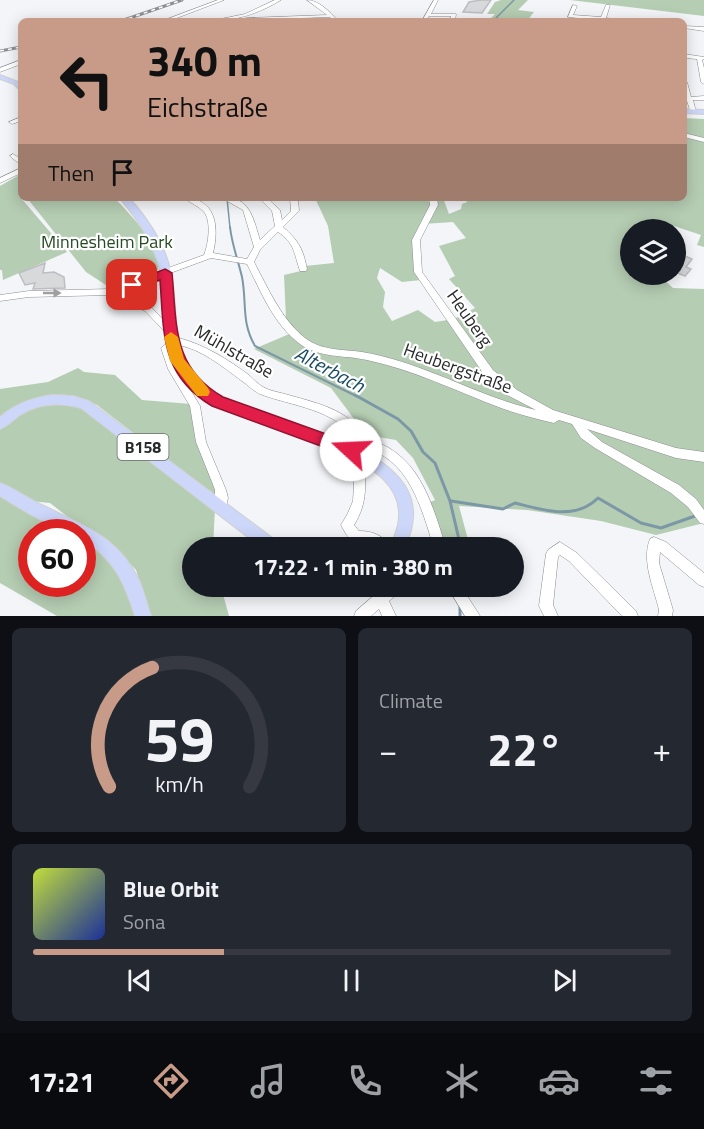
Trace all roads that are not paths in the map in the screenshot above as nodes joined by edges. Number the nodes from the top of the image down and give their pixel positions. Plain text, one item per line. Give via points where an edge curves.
1 (222, 0) edge
2 (279, 0) edge
3 (309, 0) edge
4 (436, 0) edge
5 (575, 6) dead end
6 (608, 6) dead end
7 (427, 15) junction
8 (331, 16) joint
9 (174, 18) edge
10 (246, 18) edge
11 (426, 18) edge
12 (454, 18) edge
13 (581, 18) edge
14 (603, 18) edge
15 (687, 27) edge
16 (704, 29) edge
17 (701, 58) edge
18 (18, 64) edge
19 (0, 74) edge
20 (17, 80) edge
21 (704, 82) edge
22 (687, 97) edge
23 (704, 98) edge
24 (688, 111) edge
25 (704, 112) edge
26 (18, 120) edge
27 (12, 122) dead end
28 (687, 136) edge
29 (704, 140) edge
30 (13, 156) dead end
31 (18, 160) edge
32 (18, 172) edge
33 (0, 181) edge
34 (126, 201) edge
35 (193, 201) edge
36 (233, 201) edge
37 (266, 201) edge
38 (294, 201) edge
39 (433, 201) edge
40 (280, 229) junction
41 (258, 246) junction
42 (209, 255) junction
43 (240, 261) junction
44 (303, 268) dead end
45 (165, 273) junction
46 (111, 291) junction
47 (4, 297) edge
48 (0, 305) edge
49 (171, 339) junction
50 (577, 423) junction
51 (0, 424) edge
52 (356, 448) junction
53 (704, 457) edge
54 (0, 489) edge
55 (221, 507) junction
56 (704, 519) edge
57 (260, 537) edge
58 (356, 537) edge
59 (401, 537) edge
60 (437, 537) edge
61 (704, 581) edge
62 (386, 597) edge
63 (459, 597) edge
64 (382, 601) junction
65 (471, 613) edge
66 (143, 616) edge
67 (361, 616) edge
68 (389, 616) edge
69 (551, 616) edge
70 (631, 616) edge
71 (665, 616) edge

1 - 9 street
2 - 10 street
3 - 8 street
4 - 7 street
5 - 13 street via 570,16
6 - 14 street
7 - 11 street
7 - 12 street via 454,15
8 - 10 street
15 - 16 street
17 - 21 street
18 - 19 street
19 - 20 main road
22 - 23 street
24 - 25 main road
26 - 27 street
28 - 29 street
30 - 31 street
32 - 33 street
34 - 45 main road via 146,225
35 - 42 street via 212,216
36 - 41 street via 246,209
37 - 40 street via 276,210
38 - 40 street via 295,211
39 - 50 street, Heuberg via 416,240 418,272 424,282 489,373 513,393
40 - 41 street
40 - 44 street via 298,245
41 - 43 street
42 - 43 street
42 - 45 street
43 - 50 street, Heubergstraße via 292,332 312,347 381,360 492,402
45 - 46 street
45 - 49 main road
47 -> 46 street
46 - 49 street via 147,309
47 - 48 street
49 - 52 main road via 183,370 204,393
49 - 52 street, Mühlstraße via 216,358 260,390 327,412 353,427 358,433
49 - 55 street via 166,348 167,358 195,404 201,445 223,500
50 - 53 street, Heuberg via 676,453
50 - 56 street via 591,441 677,489
51 - 55 main road, B158 via 45,399 70,399 85,404
52 - 58 street via 360,494 358,511 347,525
52 - 59 main road via 383,468 399,489 406,519
52 - 60 street via 375,443 411,475 426,502
54 - 66 main road via 106,546 129,572
55 - 57 main road, B158
61 - 71 street via 654,543 653,563
62 - 64 street
63 - 65 street
64 - 67 street
64 - 68 street
69 - 70 street via 546,606 552,554 560,548

